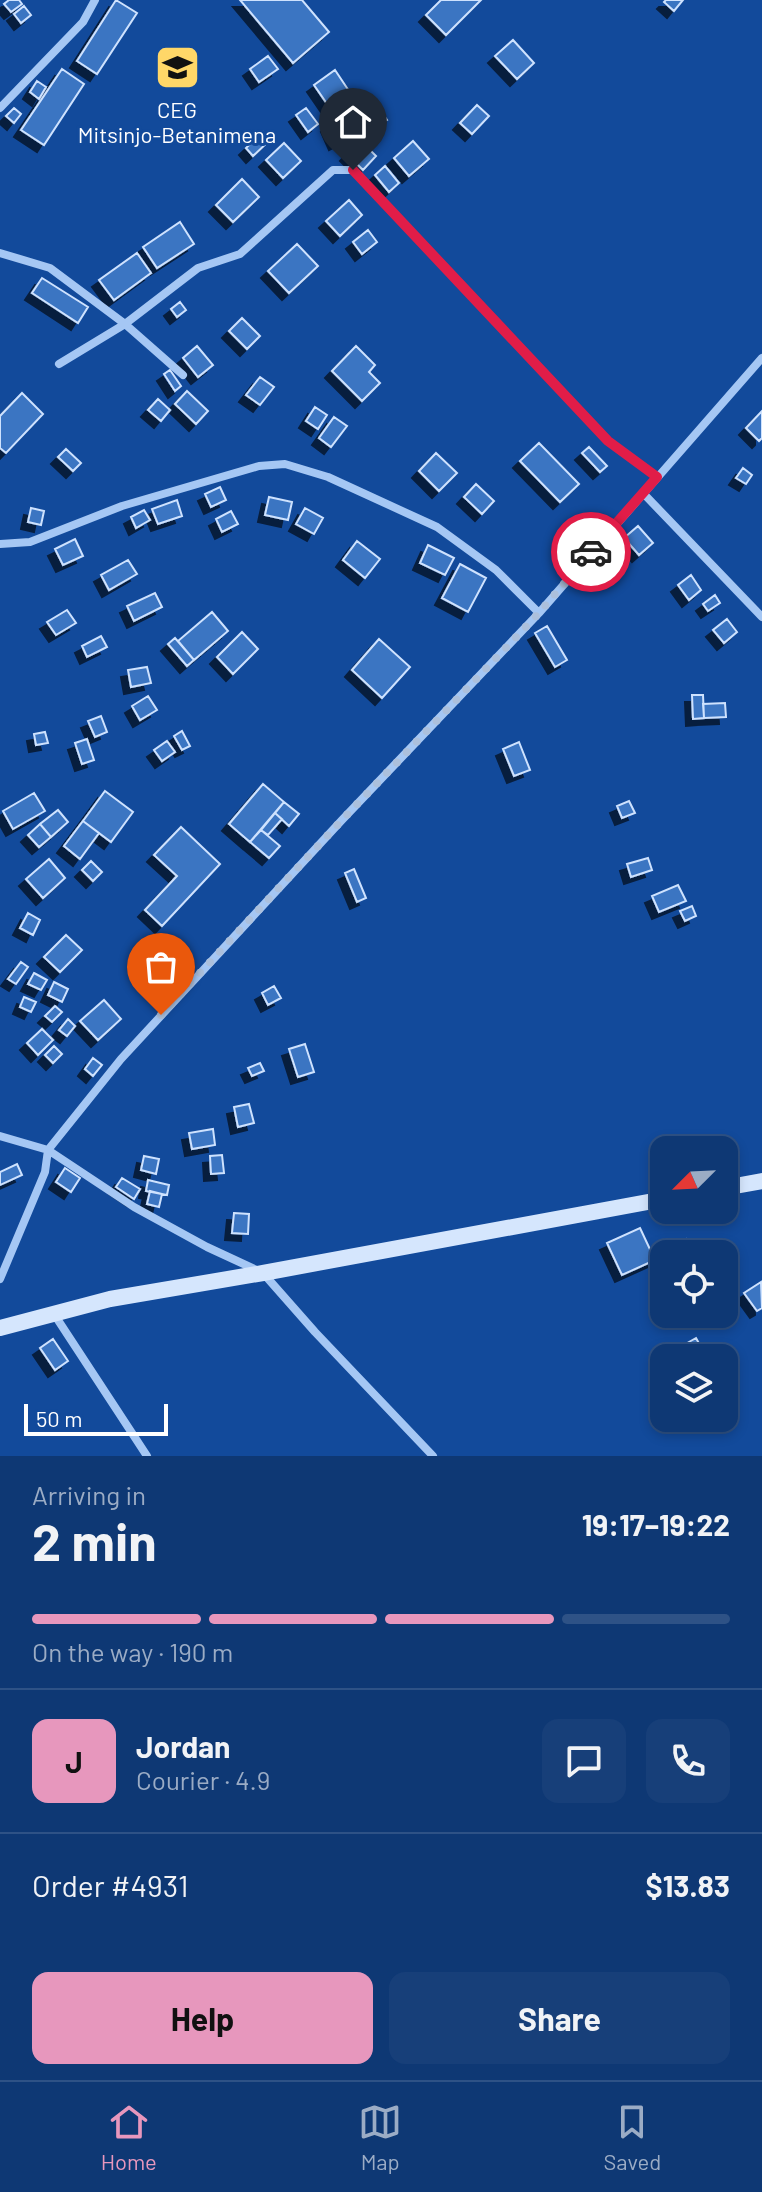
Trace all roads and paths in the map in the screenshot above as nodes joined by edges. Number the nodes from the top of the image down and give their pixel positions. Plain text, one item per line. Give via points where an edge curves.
1 (95, 0) edge
2 (0, 108) edge
3 (0, 253) edge
4 (125, 324) junction
5 (762, 358) edge
6 (59, 364) dead end
7 (183, 375) dead end
8 (657, 477) junction
9 (643, 493) junction
10 (0, 544) edge
11 (539, 613) junction
12 (762, 617) edge
13 (0, 1136) edge
14 (48, 1150) junction
15 (758, 1185) edge
16 (738, 1187) edge
17 (650, 1202) edge
18 (263, 1273) junction
19 (0, 1279) edge
20 (54, 1314) junction
21 (0, 1328) edge
22 (147, 1456) edge
23 (433, 1456) edge

1 - 2 street via 83,22
3 - 4 street via 50,268
4 - 6 street
4 - 7 street
4 - 8 street via 198,268 240,254 333,170 353,170 608,441
5 - 8 street
8 - 9 street
9 - 11 street
9 - 12 street
10 - 11 street via 30,542 122,506 259,466 285,464 328,477 437,527 496,570
11 - 14 street via 121,1059
13 - 14 street
14 - 18 street via 134,1207
14 - 19 street via 45,1172
15 - 16 street
17 - 18 street
18 - 20 street
18 - 23 street
20 - 21 street
20 - 22 street

